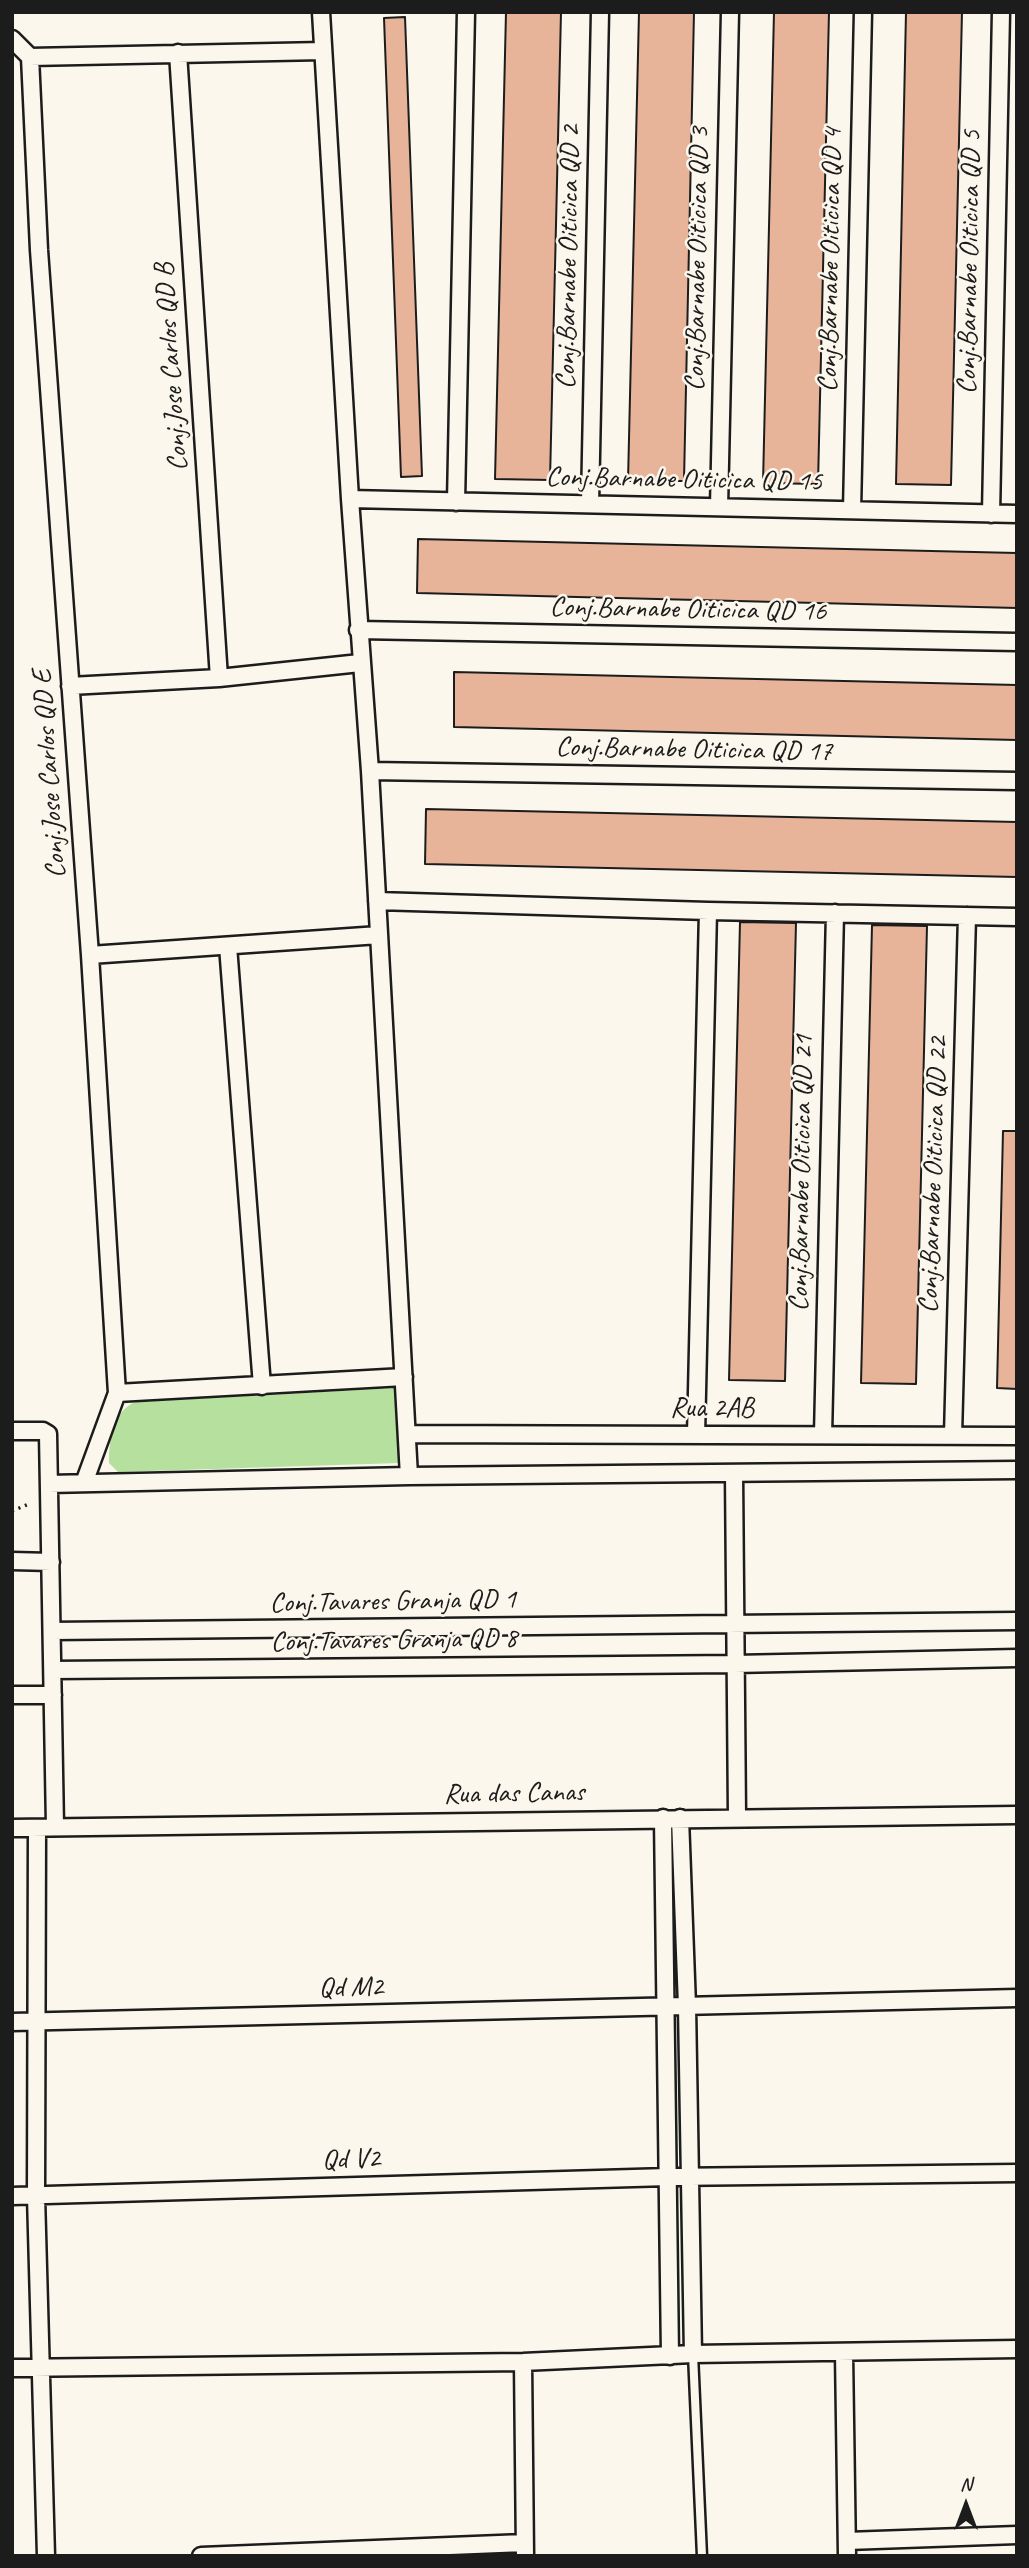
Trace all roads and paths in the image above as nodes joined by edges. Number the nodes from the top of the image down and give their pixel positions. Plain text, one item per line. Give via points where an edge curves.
1 (321, 12) edge
2 (466, 12) edge
3 (600, 12) edge
4 (730, 12) edge
5 (863, 12) edge
6 (1001, 12) edge
7 (12, 39) edge
8 (323, 51) junction
9 (178, 53) junction
10 (30, 57) junction
11 (350, 499) junction
12 (456, 502) junction
13 (590, 503) junction
14 (719, 508) junction
15 (852, 510) junction
16 (991, 514) junction
17 (1017, 514) edge
18 (358, 631) junction
19 (1017, 642) edge
20 (360, 663) junction
21 (219, 678) junction
22 (70, 686) junction
23 (370, 771) junction
24 (1017, 781) edge
25 (377, 901) junction
26 (708, 911) junction
27 (835, 913) junction
28 (967, 916) junction
29 (1017, 916) edge
30 (379, 935) junction
31 (228, 946) junction
32 (90, 954) junction
33 (404, 1377) junction
34 (262, 1387) junction
35 (117, 1393) junction
36 (12, 1431) edge
37 (407, 1434) junction
38 (696, 1435) junction
39 (823, 1435) junction
40 (953, 1435) junction
41 (1017, 1436) edge
42 (1017, 1470) edge
43 (734, 1473) junction
44 (408, 1476) junction
45 (84, 1483) junction
46 (49, 1484) junction
47 (12, 1561) edge
48 (51, 1562) junction
49 (1017, 1621) edge
50 (735, 1625) junction
51 (52, 1631) junction
52 (1017, 1658) edge
53 (735, 1664) junction
54 (53, 1670) junction
55 (12, 1695) edge
56 (53, 1695) junction
57 (1017, 1815) edge
58 (737, 1817) junction
59 (663, 1818) junction
60 (680, 1818) junction
61 (55, 1827) junction
62 (12, 1828) edge
63 (37, 1828) junction
64 (1017, 1998) edge
65 (667, 2006) junction
66 (687, 2006) junction
67 (36, 2021) junction
68 (12, 2022) edge
69 (1017, 2173) edge
70 (668, 2176) junction
71 (691, 2178) junction
72 (12, 2196) edge
73 (36, 2196) junction
74 (1017, 2349) edge
75 (844, 2353) junction
76 (693, 2354) junction
77 (670, 2356) junction
78 (523, 2362) junction
79 (40, 2367) junction
80 (12, 2368) edge
81 (1017, 2535) edge
82 (847, 2548) edge
83 (525, 2549) edge
84 (46, 2556) edge
85 (201, 2556) edge
86 (702, 2556) edge

1 - 8 street
2 - 12 street
3 - 13 street, Conj.Barnabe Oiticica QD 2
4 - 14 street, Conj.Barnabe Oiticica QD 3
5 - 15 street, Conj.Barnabe Oiticica QD 4
6 - 16 street, Conj.Barnabe Oiticica QD 5
7 - 10 street
8 - 9 street
8 - 11 street
9 - 10 street
9 - 21 street, Conj.Jose Carlos QD B
10 - 22 street, Conj.Jose Carlos QD E
11 - 12 street, Conj.Barnabe Oiticica QD 15
11 - 18 street
12 - 13 street, Conj.Barnabe Oiticica QD 15
13 - 14 street, Conj.Barnabe Oiticica QD 15
14 - 15 street, Conj.Barnabe Oiticica QD 15
15 - 16 street, Conj.Barnabe Oiticica QD 15
16 - 17 street, Conj.Barnabe Oiticica QD 15
18 - 19 street, Conj.Barnabe Oiticica QD 16
18 - 20 street
20 - 21 street
20 - 23 street
21 - 22 street
22 - 32 street, Conj.Jose Carlos QD E
23 - 24 street, Conj.Barnabe Oiticica QD 17
23 - 25 street
25 - 26 street
25 - 30 street
26 - 27 street
26 - 38 street
27 - 28 street
27 - 39 street, Conj.Barnabe Oiticica QD 21
28 - 29 street
28 - 40 street, Conj.Barnabe Oiticica QD 22
30 - 31 street
30 - 33 street
31 - 32 street
31 - 34 street
32 - 35 street, Conj.Jose Carlos QD E
33 - 34 street
33 - 37 street
34 - 35 street
35 - 45 street, Conj.Jose Carlos QD E
36 - 46 street via 48,1434
37 - 38 street, Rua 2AB
37 - 44 street
38 - 39 street, Rua 2AB
39 - 40 street, Rua 2AB
40 - 41 street, Rua 2AB
42 - 43 street
43 - 44 street
43 - 50 street
44 - 45 street
45 - 46 street
46 - 48 street
47 - 48 street
48 - 51 street
49 - 50 street, Conj.Tavares Granja QD 1
50 - 51 street, Conj.Tavares Granja QD 1
50 - 53 street
51 - 54 street
52 - 53 street, Conj.Tavares Granja QD 8
53 - 54 street, Conj.Tavares Granja QD 8
53 - 58 street
54 - 56 street
55 - 56 street
56 - 61 street
57 - 58 street, Rua das Canas
58 - 60 street, Rua das Canas
59 - 60 street, Rua das Canas
59 - 61 street, Rua das Canas
59 - 65 street
60 - 66 street
61 - 63 street, Rua das Canas
62 - 63 street, Rua das Canas
63 - 67 street
64 - 66 street, Qd M2
65 - 66 street, Qd M2
65 - 67 street, Qd M2
65 - 70 street
66 - 71 street
67 - 68 street, Qd M2
67 - 73 street
69 - 71 street, Qd V2
70 - 71 street, Qd V2
70 - 73 street, Qd V2
70 - 77 street
71 - 76 street
72 - 73 street, Qd V2
73 - 79 street
74 - 75 street
75 - 76 street
75 - 82 street
76 - 77 street
76 - 86 lane
77 - 78 street
78 - 79 street
78 - 83 street
79 - 80 street
79 - 84 street
81 - 82 street
83 - 85 street

